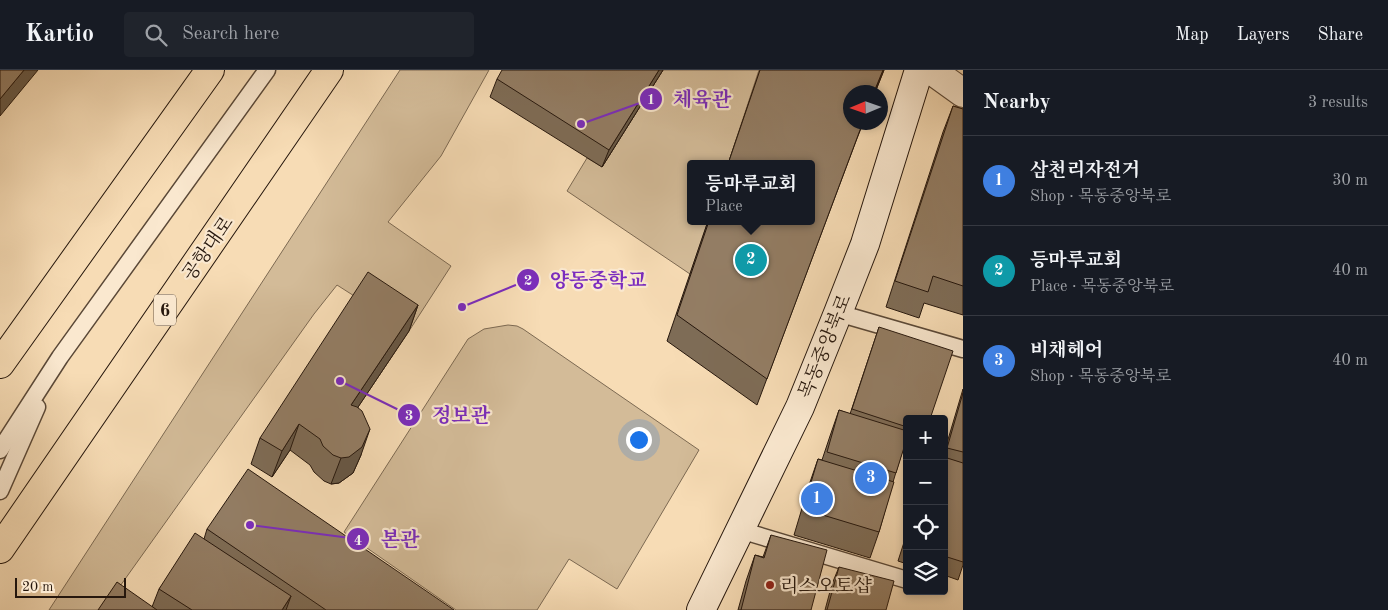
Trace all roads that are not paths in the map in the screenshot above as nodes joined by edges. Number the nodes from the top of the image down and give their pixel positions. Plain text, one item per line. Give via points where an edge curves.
1 (210, 70) edge
2 (267, 70) edge
3 (329, 70) edge
4 (919, 70) edge
5 (931, 70) edge
6 (963, 93) edge
7 (838, 313) junction
8 (5, 347) edge
9 (963, 350) edge
10 (60, 357) junction
11 (0, 450) edge
12 (0, 491) edge
13 (740, 530) junction
14 (0, 549) edge
15 (903, 579) edge
16 (701, 610) edge

1 - 8 main road
2 - 10 lane
3 - 14 main road, 공항대로 / 6
4 - 7 street, 목동중앙북로 via 865,244
5 - 6 street
7 - 9 lane
7 - 13 street, 목동중앙북로 via 800,407
10 - 11 lane
10 - 12 lane
13 - 15 lane
13 - 16 street, 목동중앙북로

